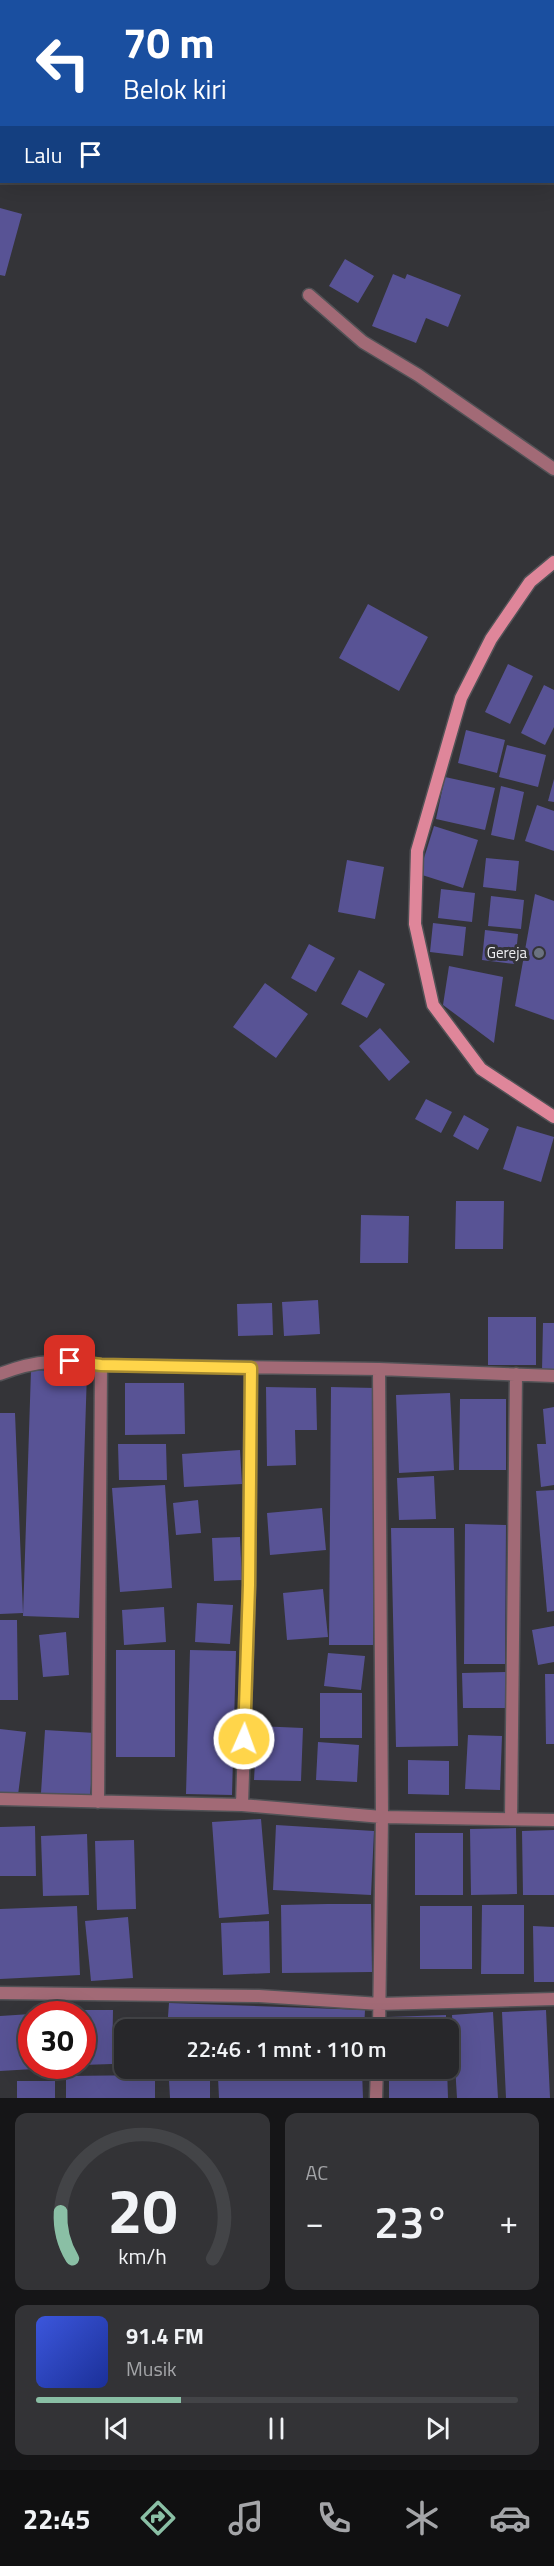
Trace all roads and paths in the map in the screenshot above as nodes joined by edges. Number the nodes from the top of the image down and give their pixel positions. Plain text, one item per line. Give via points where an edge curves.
1 (309, 295) dead end
2 (554, 469) edge
3 (554, 562) edge
4 (554, 1117) edge
5 (101, 1365) junction
6 (251, 1368) junction
7 (379, 1368) junction
8 (0, 1374) edge
9 (516, 1374) junction
10 (554, 1376) edge
11 (0, 1799) edge
12 (98, 1802) junction
13 (242, 1805) junction
14 (381, 1817) junction
15 (511, 1819) junction
16 (554, 1820) edge
17 (0, 1993) edge
18 (554, 2000) edge
19 (380, 2004) junction
20 (379, 2019) edge
21 (377, 2079) edge
22 (376, 2098) edge

1 - 2 street via 363,342
3 - 4 street via 530,582 497,629 461,698 417,851 415,924 433,1005 481,1069
5 - 6 street
5 - 8 street via 70,1361 27,1363
5 - 12 street
6 - 7 street
6 - 13 street
7 - 9 street
7 - 14 street
9 - 10 street
9 - 15 street
11 - 12 street
12 - 13 street
13 - 14 street
14 - 15 street
14 - 19 street
15 - 16 street
17 - 19 street via 259,1996
18 - 19 street
19 - 20 street
21 - 22 street

